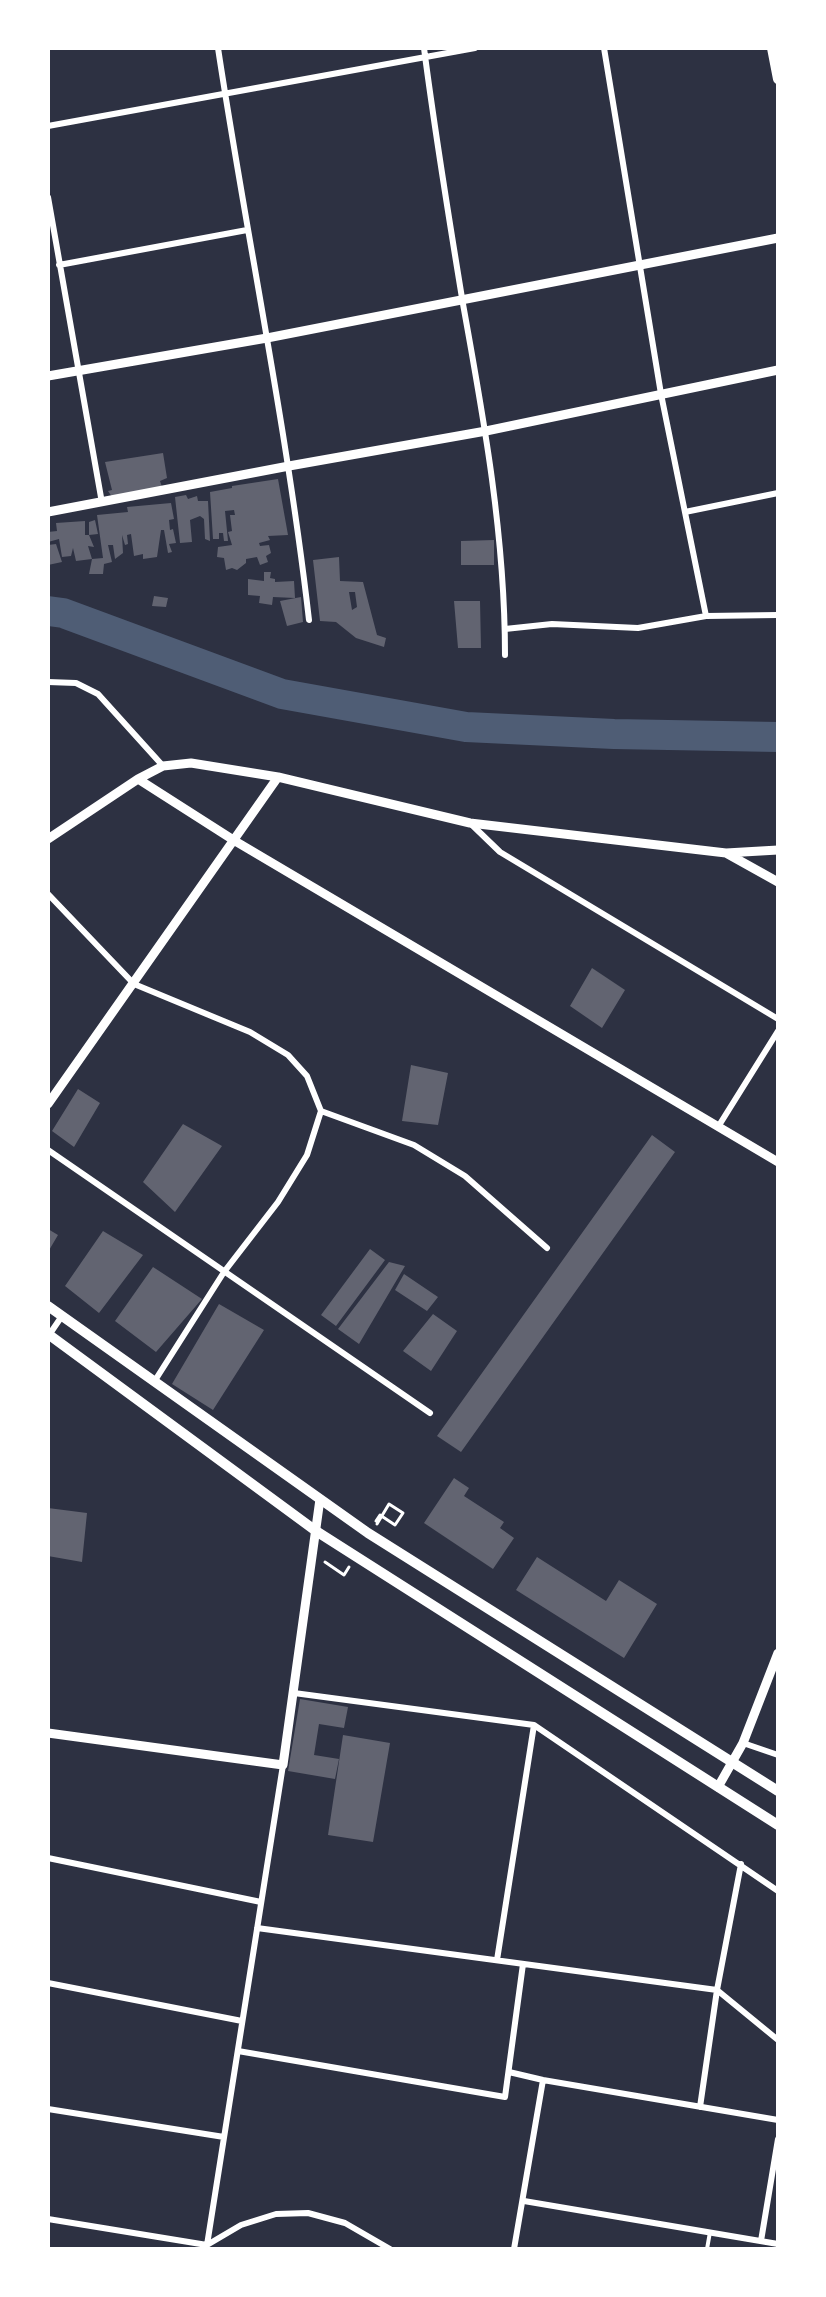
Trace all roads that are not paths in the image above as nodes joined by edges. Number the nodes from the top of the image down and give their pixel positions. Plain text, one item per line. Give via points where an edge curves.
1 (218, 48) edge
2 (424, 48) edge
3 (475, 48) edge
4 (604, 48) edge
5 (772, 48) edge
6 (425, 58) junction
7 (778, 79) edge
8 (225, 94) junction
9 (48, 126) edge
10 (48, 197) edge
11 (247, 231) junction
12 (778, 238) edge
13 (639, 264) junction
14 (59, 265) junction
15 (463, 300) junction
16 (267, 338) junction
17 (778, 370) edge
18 (77, 371) junction
19 (48, 376) edge
20 (661, 394) junction
21 (486, 431) junction
22 (289, 466) junction
23 (778, 493) edge
24 (102, 503) junction
25 (48, 512) edge
26 (685, 512) junction
27 (778, 615) edge
28 (706, 616) junction
29 (309, 620) dead end
30 (505, 629) junction
31 (505, 655) dead end
32 (48, 682) edge
33 (163, 766) junction
34 (278, 777) junction
35 (138, 779) junction
36 (470, 823) junction
37 (48, 839) edge
38 (235, 841) junction
39 (778, 850) edge
40 (726, 853) junction
41 (778, 882) edge
42 (48, 894) edge
43 (134, 984) junction
44 (778, 1019) edge
45 (778, 1031) edge
46 (48, 1104) edge
47 (321, 1111) junction
48 (718, 1127) junction
49 (48, 1150) edge
50 (778, 1162) edge
51 (547, 1248) dead end
52 (224, 1272) junction
53 (48, 1306) edge
54 (62, 1316) junction
55 (48, 1335) edge
56 (153, 1382) junction
57 (430, 1413) dead end
58 (320, 1499) junction
59 (316, 1531) junction
60 (778, 1653) edge
61 (294, 1694) junction
62 (534, 1725) junction
63 (48, 1733) edge
64 (743, 1743) junction
65 (778, 1755) edge
66 (734, 1762) junction
67 (283, 1765) junction
68 (718, 1787) junction
69 (778, 1791) edge
70 (778, 1826) edge
71 (48, 1858) edge
72 (741, 1864) junction
73 (778, 1891) edge
74 (261, 1902) junction
75 (257, 1928) junction
76 (497, 1960) junction
77 (523, 1964) junction
78 (48, 1983) edge
79 (717, 1990) junction
80 (242, 2021) junction
81 (778, 2040) edge
82 (238, 2051) junction
83 (509, 2072) junction
84 (543, 2080) junction
85 (700, 2107) junction
86 (48, 2109) edge
87 (778, 2120) edge
88 (224, 2137) junction
89 (778, 2139) edge
90 (524, 2201) junction
91 (48, 2218) edge
92 (710, 2232) junction
93 (761, 2241) junction
94 (778, 2244) edge
95 (205, 2247) edge
96 (390, 2249) edge
97 (514, 2249) edge
98 (707, 2249) edge

1 - 8 street
2 - 6 street
3 - 6 street
4 - 13 street
5 - 7 main road
6 - 8 street
6 - 15 street
8 - 9 street
8 - 11 street
10 - 14 street
11 - 14 street
11 - 16 street
12 - 13 street
13 - 15 street
13 - 20 street
14 - 18 street
15 - 16 street
15 - 21 street
16 - 18 street
16 - 22 street
17 - 20 street
18 - 19 street
18 - 24 street
20 - 21 street
20 - 26 street
21 - 22 street
21 - 30 street via 501,540
22 - 24 street
22 - 29 street
23 - 26 street
24 - 25 street
26 - 28 street
27 - 28 street
28 - 30 street via 638,628 552,624
30 - 31 street
32 - 33 street via 75,683 98,694
33 - 34 street via 190,763
33 - 35 street
34 - 36 street
34 - 38 street
35 - 37 street
35 - 38 street
36 - 40 street
36 - 44 street via 500,852
38 - 43 street
38 - 48 street
39 - 40 street
40 - 41 street
42 - 43 street
43 - 46 street
43 - 47 street via 250,1032 288,1055 307,1076
45 - 48 street
47 - 51 street via 414,1145 465,1176
47 - 52 street via 307,1155 278,1202
48 - 50 street
49 - 52 street
52 - 56 street
52 - 57 street
53 - 54 main road
54 - 55 street
54 - 56 main road
55 - 59 main road
56 - 58 main road
58 - 59 street
58 - 66 main road
59 - 61 street
59 - 68 main road
60 - 64 street
61 - 62 street
61 - 67 street
62 - 72 street
62 - 76 street
63 - 67 street
64 - 65 street
64 - 66 street
66 - 68 street
66 - 69 main road
67 - 74 street
68 - 70 main road
71 - 74 street
72 - 73 street
72 - 79 street
74 - 75 street
75 - 76 street
75 - 80 street
76 - 77 street
77 - 79 street
77 - 83 street
78 - 80 street
79 - 81 street
79 - 85 street
80 - 82 street
82 - 83 street via 505,2097
82 - 88 street
83 - 84 street
84 - 85 street
84 - 90 street
85 - 87 street
86 - 88 street
88 - 95 street
89 - 93 street
90 - 92 street
90 - 97 street
91 - 95 street
92 - 93 street
92 - 98 lane
93 - 94 street
95 - 96 street via 241,2225 276,2214 308,2213 345,2223

